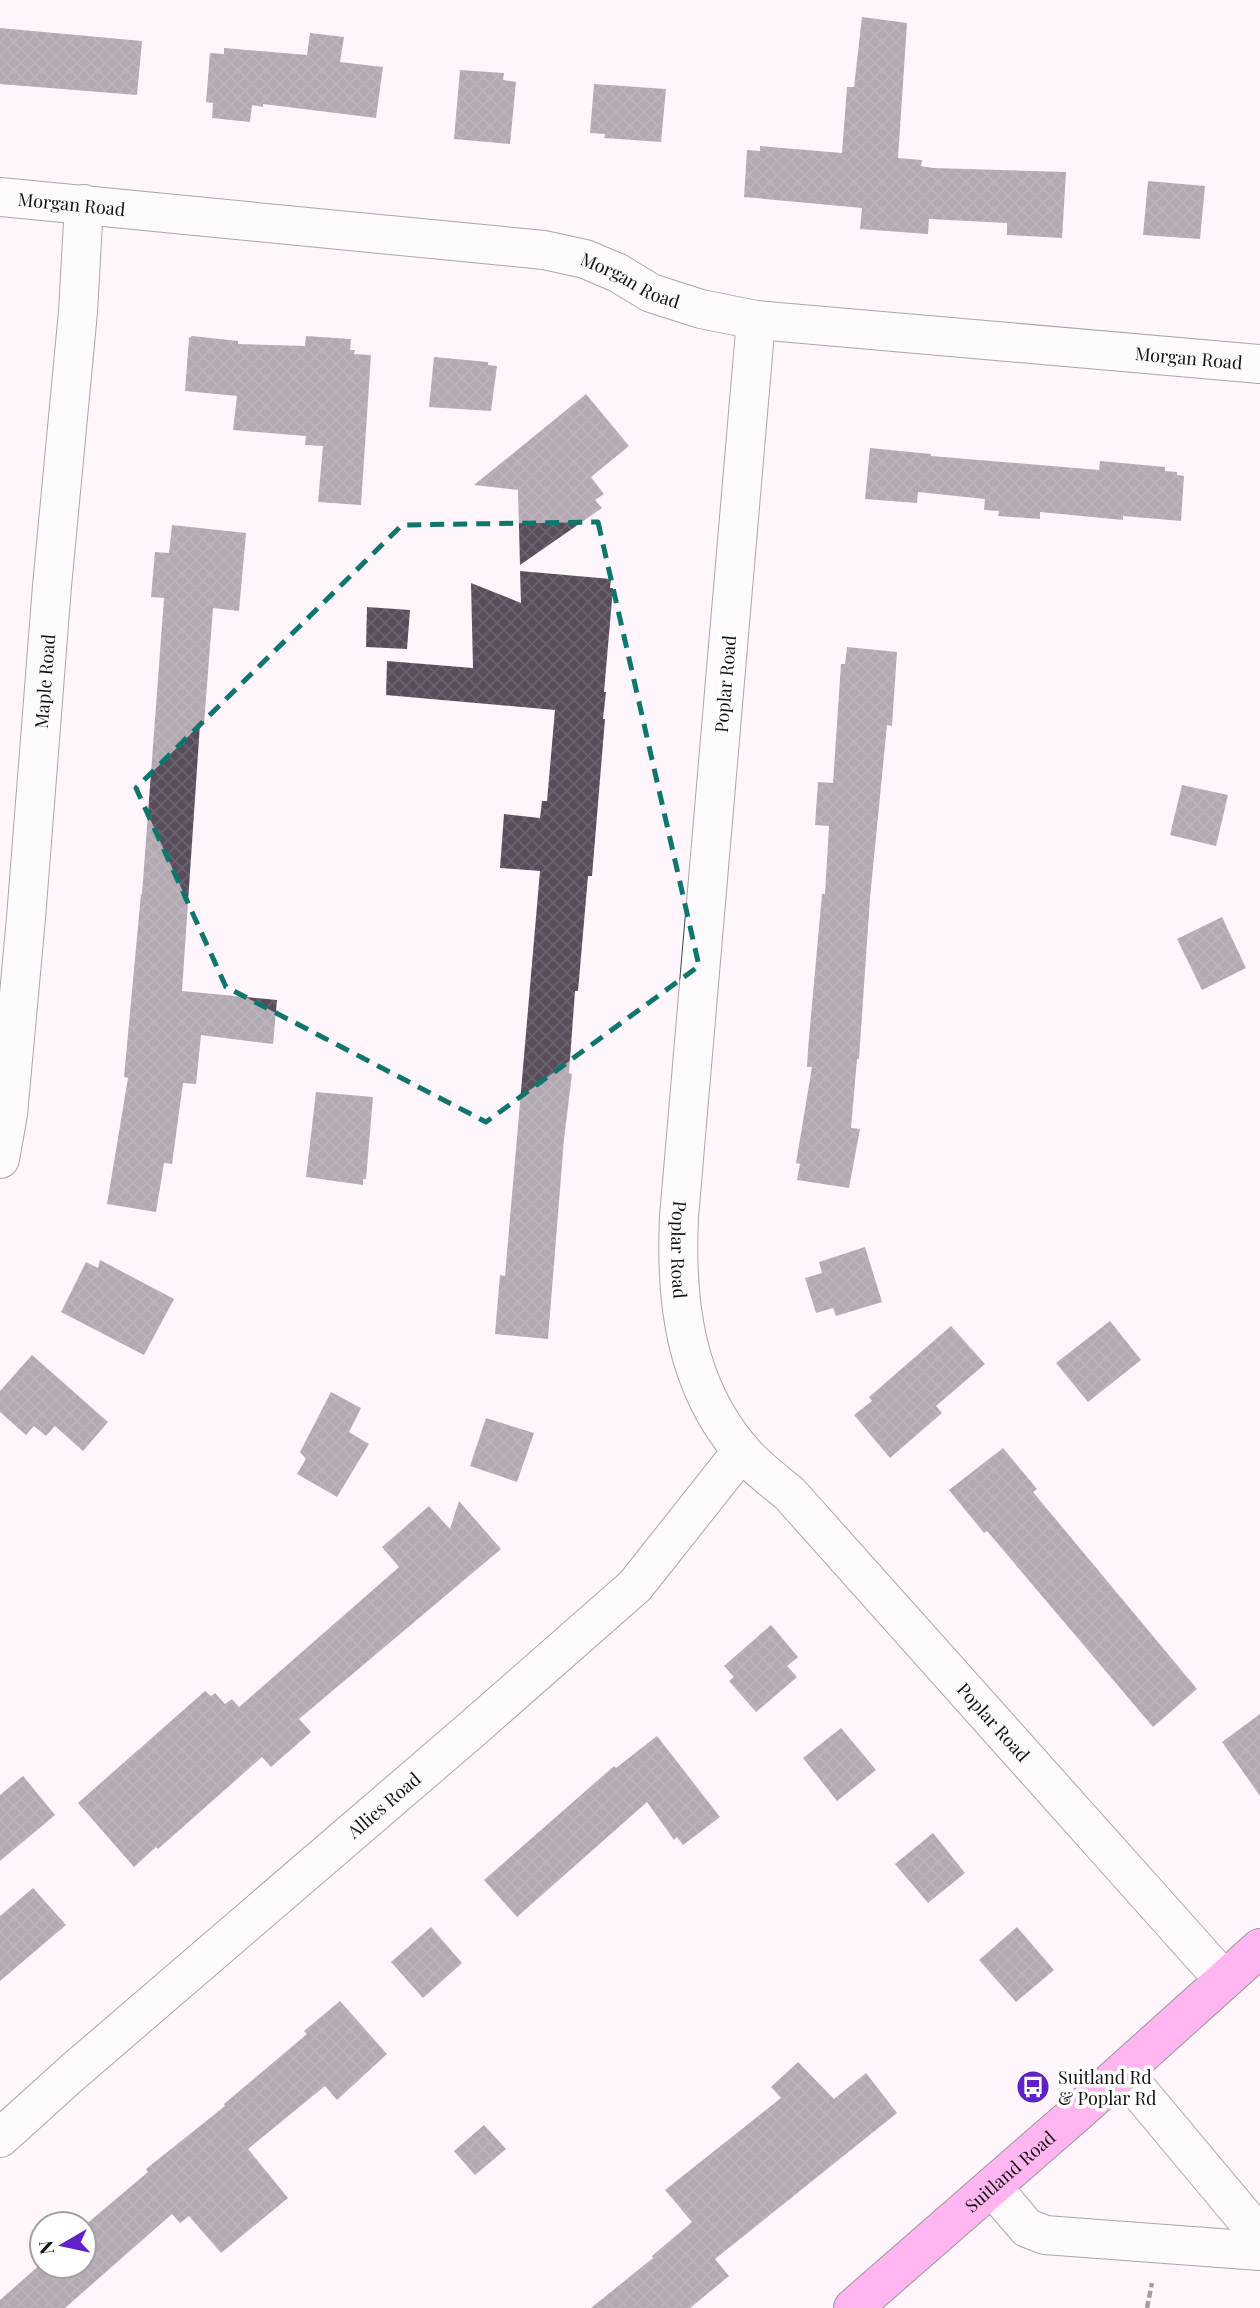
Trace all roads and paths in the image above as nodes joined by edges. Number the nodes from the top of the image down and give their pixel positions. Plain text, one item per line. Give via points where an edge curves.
1 (0, 197) edge
2 (84, 204) junction
3 (756, 320) junction
4 (1260, 364) edge
5 (0, 1159) edge
6 (742, 1451) junction
7 (1260, 1948) edge
8 (1224, 1980) junction
9 (1123, 2072) junction
10 (0, 2138) edge
11 (992, 2187) junction
12 (1260, 2236) edge
13 (1260, 2251) edge
14 (853, 2308) edge

1 - 2 street, Morgan Road
2 - 3 street, Morgan Road via 544,250 585,259 651,293
2 - 5 street, Maple Road via 26,918
3 - 4 street, Morgan Road
3 - 6 street, Poplar Road via 677,1263 686,1341 706,1400
6 - 8 street, Poplar Road via 798,1503
6 - 10 street, Allies Road via 635,1586
7 - 8 main road, Suitland Road
8 - 9 main road, Suitland Road
9 - 11 main road, Suitland Road
9 - 12 street
11 - 13 street via 1027,2228 1045,2235
11 - 14 main road, Suitland Road

